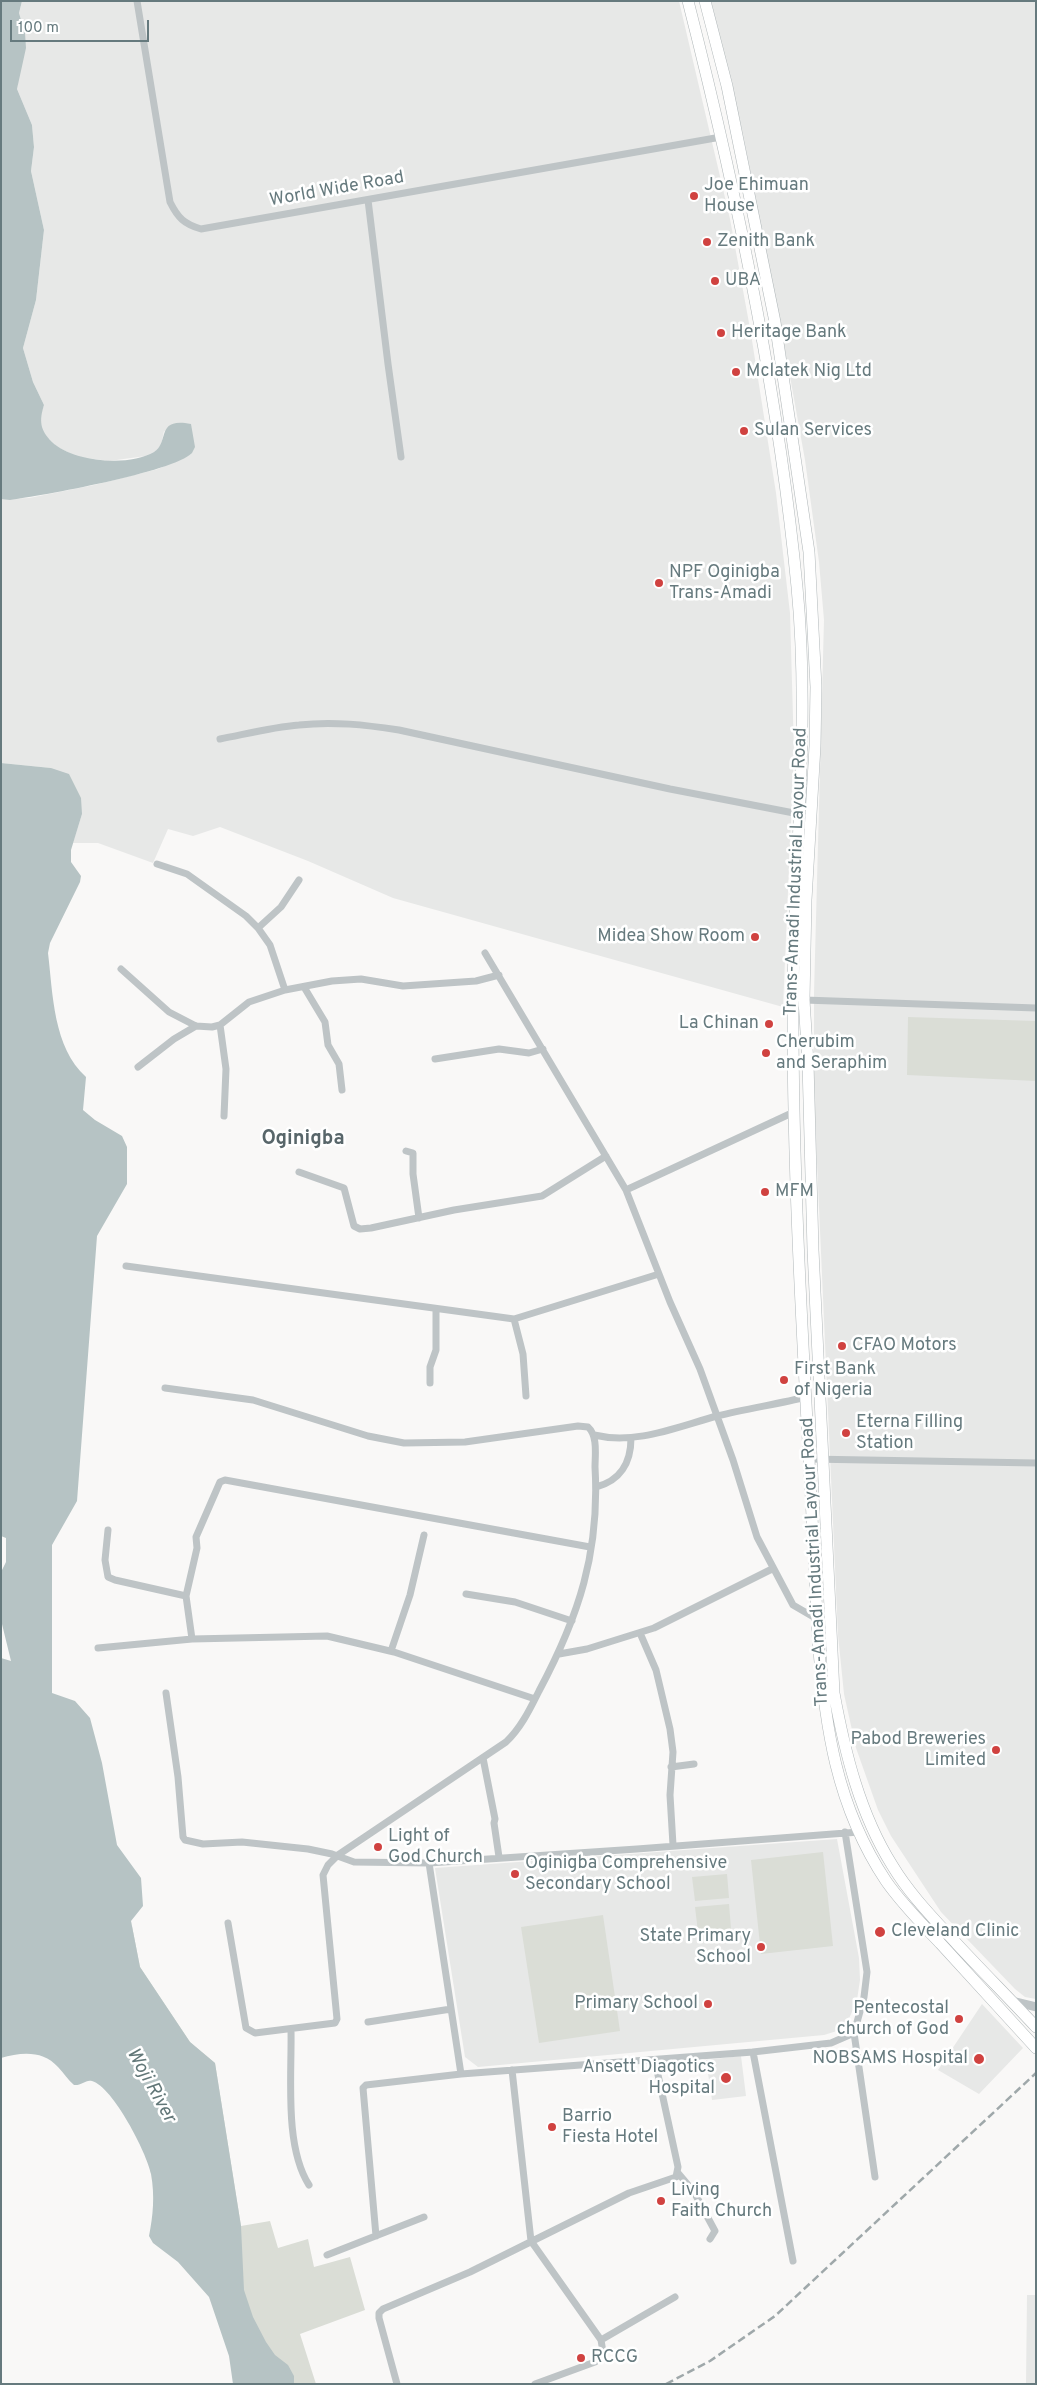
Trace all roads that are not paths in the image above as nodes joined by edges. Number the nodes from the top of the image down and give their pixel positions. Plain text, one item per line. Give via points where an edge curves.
1 (137, 1) edge
2 (688, 1) edge
3 (705, 1) edge
4 (721, 137) junction
5 (368, 200) junction
6 (401, 457) dead end
7 (809, 552) junction
8 (793, 553) junction
9 (220, 739) dead end
10 (799, 814) junction
11 (157, 864) dead end
12 (299, 880) dead end
13 (258, 928) junction
14 (485, 953) dead end
15 (121, 969) dead end
16 (500, 975) junction
17 (304, 987) junction
18 (285, 990) junction
19 (804, 1000) junction
20 (1036, 1008) edge
21 (220, 1025) junction
22 (196, 1026) junction
23 (543, 1049) junction
24 (435, 1059) dead end
25 (138, 1066) dead end
26 (342, 1090) dead end
27 (794, 1112) junction
28 (224, 1116) dead end
29 (406, 1151) dead end
30 (606, 1156) junction
31 (299, 1172) dead end
32 (626, 1190) junction
33 (419, 1218) junction
34 (126, 1266) dead end
35 (659, 1274) junction
36 (436, 1309) junction
37 (514, 1319) junction
38 (430, 1383) dead end
39 (165, 1388) dead end
40 (526, 1396) dead end
41 (807, 1397) junction
42 (718, 1416) junction
43 (594, 1435) junction
44 (631, 1438) junction
45 (810, 1459) junction
46 (823, 1459) junction
47 (1036, 1463) edge
48 (596, 1487) junction
49 (108, 1530) dead end
50 (424, 1536) dead end
51 (590, 1547) junction
52 (772, 1569) junction
53 (466, 1594) dead end
54 (186, 1596) junction
55 (817, 1619) junction
56 (572, 1620) junction
57 (640, 1633) junction
58 (192, 1639) junction
59 (98, 1648) dead end
60 (391, 1651) junction
61 (559, 1654) junction
62 (166, 1693) dead end
63 (535, 1699) junction
64 (483, 1758) junction
65 (694, 1764) dead end
66 (671, 1767) junction
67 (845, 1832) junction
68 (860, 1832) junction
69 (673, 1845) junction
70 (338, 1856) junction
71 (499, 1858) junction
72 (429, 1862) junction
73 (228, 1923) dead end
74 (1011, 2001) junction
75 (1036, 2007) edge
76 (451, 2009) junction
77 (368, 2022) dead end
78 (1036, 2027) edge
79 (291, 2028) junction
80 (854, 2033) junction
81 (1034, 2047) edge
82 (753, 2052) junction
83 (654, 2061) junction
84 (512, 2070) junction
85 (461, 2074) junction
86 (678, 2173) junction
87 (875, 2177) dead end
88 (309, 2185) dead end
89 (424, 2217) dead end
90 (376, 2236) junction
91 (710, 2239) dead end
92 (531, 2241) junction
93 (327, 2255) dead end
94 (793, 2261) dead end
95 (675, 2296) dead end
96 (601, 2340) junction
97 (397, 2384) edge
98 (535, 2384) edge

1 - 5 street, World Wide Road via 170,202 178,218 201,229
2 - 4 main road, Trans-Amadi Industrial Layour Road
3 - 7 main road, Trans-Amadi Industrial Layour Road via 726,81 775,322
4 - 5 street, World Wide Road
4 - 8 main road, Trans-Amadi Industrial Layour Road via 766,362
5 - 6 street
7 - 8 main road
7 - 19 main road, Trans-Amadi Industrial Layour Road via 816,706
8 - 10 main road, Trans-Amadi Industrial Layour Road via 798,592 802,717
9 - 10 street via 299,725 371,726
10 - 27 main road, Trans-Amadi Industrial Layour Road via 793,1004
11 - 13 street via 187,874 249,918
12 - 13 street via 280,907
13 - 18 street via 270,945
14 - 16 street
15 - 22 street via 169,1012
16 - 17 street via 450,984 403,986 356,979
16 - 23 street
17 - 18 street
17 - 26 street via 325,1022 328,1045 339,1064
18 - 21 street via 249,1002
19 - 20 street
19 - 46 main road, Trans-Amadi Industrial Layour Road
21 - 22 street
21 - 28 street via 226,1069
22 - 25 street
23 - 24 street via 529,1053 499,1049
23 - 30 street
27 - 32 street
27 - 41 main road, Trans-Amadi Industrial Layour Road
29 - 33 street via 413,1153 412,1174
30 - 32 street
30 - 33 street via 542,1196
31 - 33 street via 344,1188 352,1223 360,1229
32 - 35 street
34 - 36 street
35 - 37 street
35 - 42 street
36 - 37 street
36 - 38 street via 436,1350 430,1366
37 - 40 street via 523,1354
39 - 43 street via 253,1400 368,1436 404,1443 465,1442 578,1426 588,1428
41 - 42 street
41 - 45 main road, Trans-Amadi Industrial Layour Road
42 - 44 street
42 - 52 street via 749,1515
43 - 44 street
43 - 48 street
44 - 48 street via 631,1448 622,1471 614,1481
45 - 46 street
45 - 55 main road, Trans-Amadi Industrial Layour Road
46 - 47 street
46 - 74 main road, Trans-Amadi Industrial Layour Road via 834,1693 854,1781 879,1842 906,1886
48 - 51 street via 595,1536
49 - 54 street via 105,1560 108,1577
50 - 60 street via 410,1595
51 - 54 street via 225,1480 220,1482 196,1537 197,1548
51 - 56 street via 584,1589
52 - 55 street via 793,1605
52 - 57 street
53 - 56 street via 514,1602
54 - 58 street
55 - 68 main road, Trans-Amadi Industrial Layour Road via 822,1689 834,1764
56 - 61 street
57 - 61 street
57 - 66 street via 656,1670 670,1729
58 - 59 street
58 - 60 street via 322,1635
60 - 63 street
61 - 63 street
62 - 70 street via 185,1840 203,1844 273,1844
63 - 64 street via 514,1735
64 - 70 street
64 - 71 street
65 - 66 street
66 - 69 street
67 - 68 street
67 - 69 street
67 - 80 street via 867,1972
68 - 81 main road, Trans-Amadi Industrial Layour Road via 887,1882 907,1908
69 - 71 street
70 - 72 street via 354,1862
70 - 79 street via 323,1875 337,2019 335,2023
71 - 72 street
72 - 76 street
73 - 79 street via 246,2028 256,2033
74 - 75 street
74 - 78 main road, Trans-Amadi Industrial Layour Road
76 - 77 street
76 - 85 street
79 - 88 street via 294,2150 301,2173
80 - 82 street via 831,2043
80 - 87 street
82 - 83 street
82 - 94 street
83 - 84 street
83 - 86 street
84 - 85 street
84 - 92 street
85 - 90 street via 370,2084 364,2088
86 - 91 street via 694,2192 715,2231
86 - 92 street via 676,2177 629,2193
89 - 90 street
90 - 93 street
92 - 96 street
92 - 97 street via 379,2313
95 - 96 street
96 - 98 street via 602,2358

